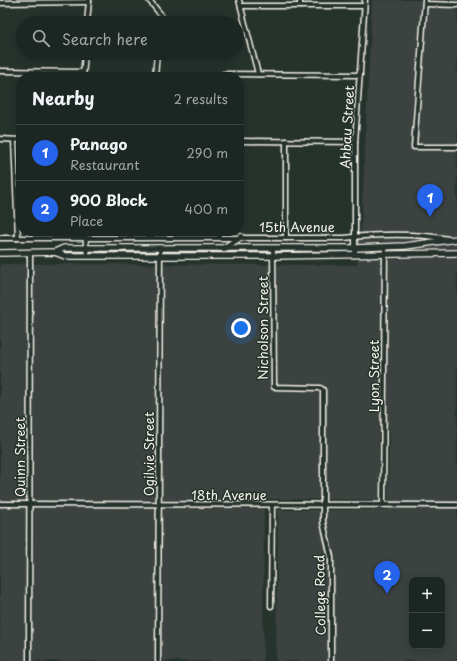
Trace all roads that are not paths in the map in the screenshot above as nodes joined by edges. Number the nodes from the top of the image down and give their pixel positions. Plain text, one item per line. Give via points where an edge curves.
1 (149, 0) edge
2 (239, 0) edge
3 (300, 0) edge
4 (365, 0) edge
5 (89, 1) edge
6 (425, 2) edge
7 (0, 3) edge
8 (457, 5) edge
9 (241, 6) junction
10 (300, 6) junction
11 (364, 6) junction
12 (88, 16) edge
13 (160, 16) edge
14 (244, 16) edge
15 (244, 18) edge
16 (85, 60) edge
17 (156, 60) edge
18 (0, 71) edge
19 (84, 72) joint
20 (155, 72) edge
21 (244, 74) edge
22 (258, 74) junction
23 (360, 75) junction
24 (0, 139) edge
25 (14, 140) joint
26 (244, 141) edge
27 (286, 141) junction
28 (355, 142) junction
29 (457, 147) edge
30 (16, 189) edge
31 (355, 236) junction
32 (85, 237) junction
33 (153, 237) joint
34 (0, 238) edge
35 (18, 238) joint
36 (219, 238) joint
37 (241, 238) junction
38 (286, 238) junction
39 (450, 239) junction
40 (457, 239) edge
41 (385, 247) junction
42 (86, 248) junction
43 (160, 248) junction
44 (223, 248) junction
45 (273, 248) junction
46 (355, 248) junction
47 (55, 252) junction
48 (0, 253) edge
49 (30, 253) junction
50 (457, 253) edge
51 (355, 255) junction
52 (385, 255) junction
53 (87, 256) junction
54 (160, 256) junction
55 (273, 256) junction
56 (0, 504) edge
57 (30, 504) junction
58 (159, 504) junction
59 (272, 505) junction
60 (324, 505) junction
61 (383, 505) junction
62 (457, 506) edge
63 (271, 606) dead end
64 (29, 661) edge
65 (158, 661) edge
66 (331, 661) edge

1 - 13 street
2 - 9 street
3 - 10 street
4 - 11 street, Ahbau Street
5 - 7 street
5 - 12 street
6 - 8 street
6 - 29 street via 414,147
9 - 10 street
9 - 14 street
10 - 11 street
11 - 23 street, Ahbau Street
15 - 22 street
16 - 19 street
17 - 20 street
18 - 19 street
21 - 22 street
22 - 23 street
23 - 28 street, Ahbau Street
24 - 25 street
25 - 30 street
26 - 27 street
27 - 28 street
27 - 38 street
28 - 31 street, Ahbau Street
31 - 38 street, 15th Avenue
31 - 39 street, 15th Avenue via 430,236
31 - 46 street, Ahbau Street
32 - 33 street, 15th Avenue
32 - 35 street, 15th Avenue
32 - 42 street
33 - 36 street, 15th Avenue
34 - 35 street, 15th Avenue
36 - 37 street, 15th Avenue
37 - 38 street, 15th Avenue
37 - 44 main road
39 - 40 main road, 15th Avenue
39 - 41 main road, 15th Avenue
41 - 46 main road, 15th Avenue
41 - 52 street, Lyon Street
42 - 43 main road, 15th Avenue
42 - 47 main road, 15th Avenue via 64,248
42 - 53 street
43 - 44 main road, 15th Avenue
43 - 54 street, Ogilvie Street
44 - 45 main road, 15th Avenue
45 - 46 main road, 15th Avenue
45 - 55 street, Nicholson Street
46 - 51 street, Ahbau Street
47 - 49 main road, 15th Avenue
47 - 53 main road, 15th Avenue via 65,256
48 - 49 main road, 15th Avenue
49 - 57 street, Quinn Street
50 - 52 main road, 15th Avenue
51 - 52 main road, 15th Avenue
51 - 55 main road, 15th Avenue
52 - 61 street, Lyon Street
53 - 54 main road, 15th Avenue
54 - 55 main road, 15th Avenue
54 - 58 street, Ogilvie Street
55 - 60 street, Nicholson Street via 273,386 323,390
56 - 57 street, 18th Avenue
57 - 58 street, 18th Avenue
57 - 64 street, Quinn Street
58 - 59 street, 18th Avenue
58 - 65 street, Ogilvie Street
59 - 60 street, 18th Avenue
59 - 63 street
60 - 61 street, 18th Avenue
60 - 66 street, College Road via 323,522 331,557
61 - 62 street, 18th Avenue

